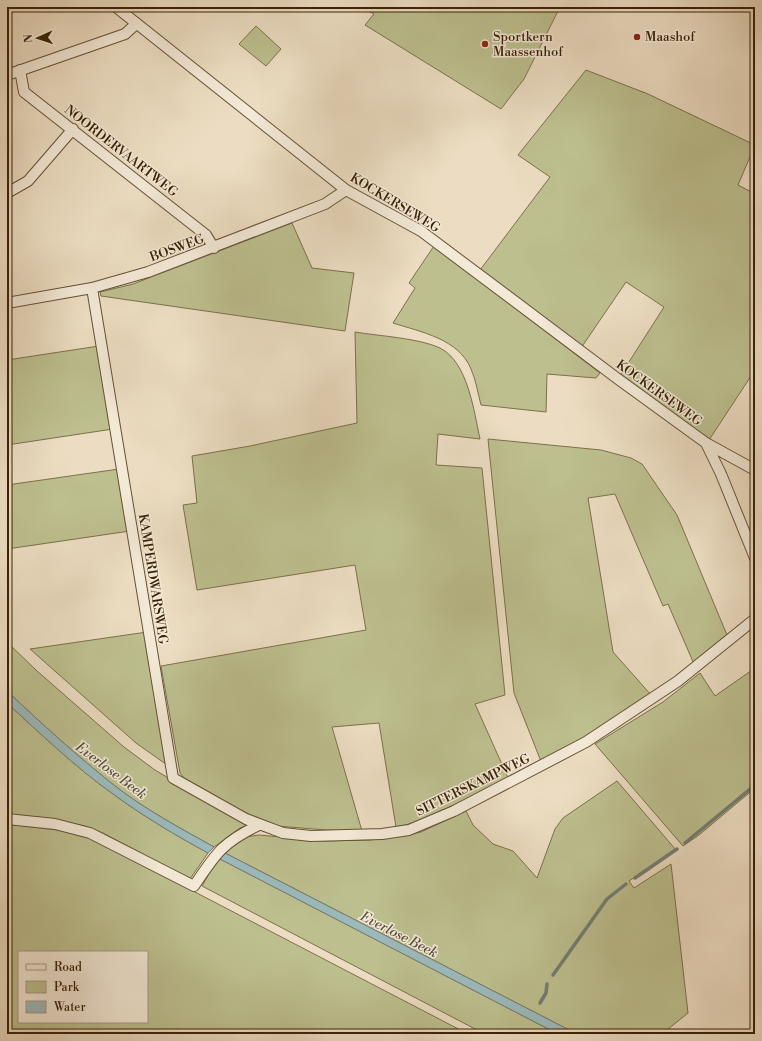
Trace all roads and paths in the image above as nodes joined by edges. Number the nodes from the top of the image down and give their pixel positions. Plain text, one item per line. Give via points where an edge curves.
1 (116, 7) edge
2 (136, 24) junction
3 (20, 70) junction
4 (7, 75) edge
5 (73, 129) junction
6 (346, 190) junction
7 (7, 193) edge
8 (214, 248) junction
9 (92, 288) junction
10 (7, 303) edge
11 (706, 443) junction
12 (755, 470) edge
13 (755, 558) edge
14 (755, 619) edge
15 (7, 819) edge
16 (259, 825) junction

1 - 2 street, KOCKERSEWEG
2 - 3 street via 125,34
2 - 6 street, KOCKERSEWEG
3 - 4 street
3 - 5 street, NOORDERVAARTWEG via 24,92
5 - 7 street via 28,181
5 - 8 street, NOORDERVAARTWEG via 206,235
6 - 8 street, BOSWEG via 325,204
6 - 11 street, KOCKERSEWEG via 421,231
8 - 9 street, BOSWEG via 148,272
9 - 10 street, BOSWEG
9 - 16 street, KAMPERDWARSWEG via 173,778
11 - 12 street, KOCKERSEWEG
11 - 13 street, KOCKERSEWEG
14 - 16 street, SITTERSKAMPWEG via 678,681 586,742 454,811 409,830 382,834 311,836 283,833
15 - 16 street via 55,824 90,833 194,886 223,847 237,835

